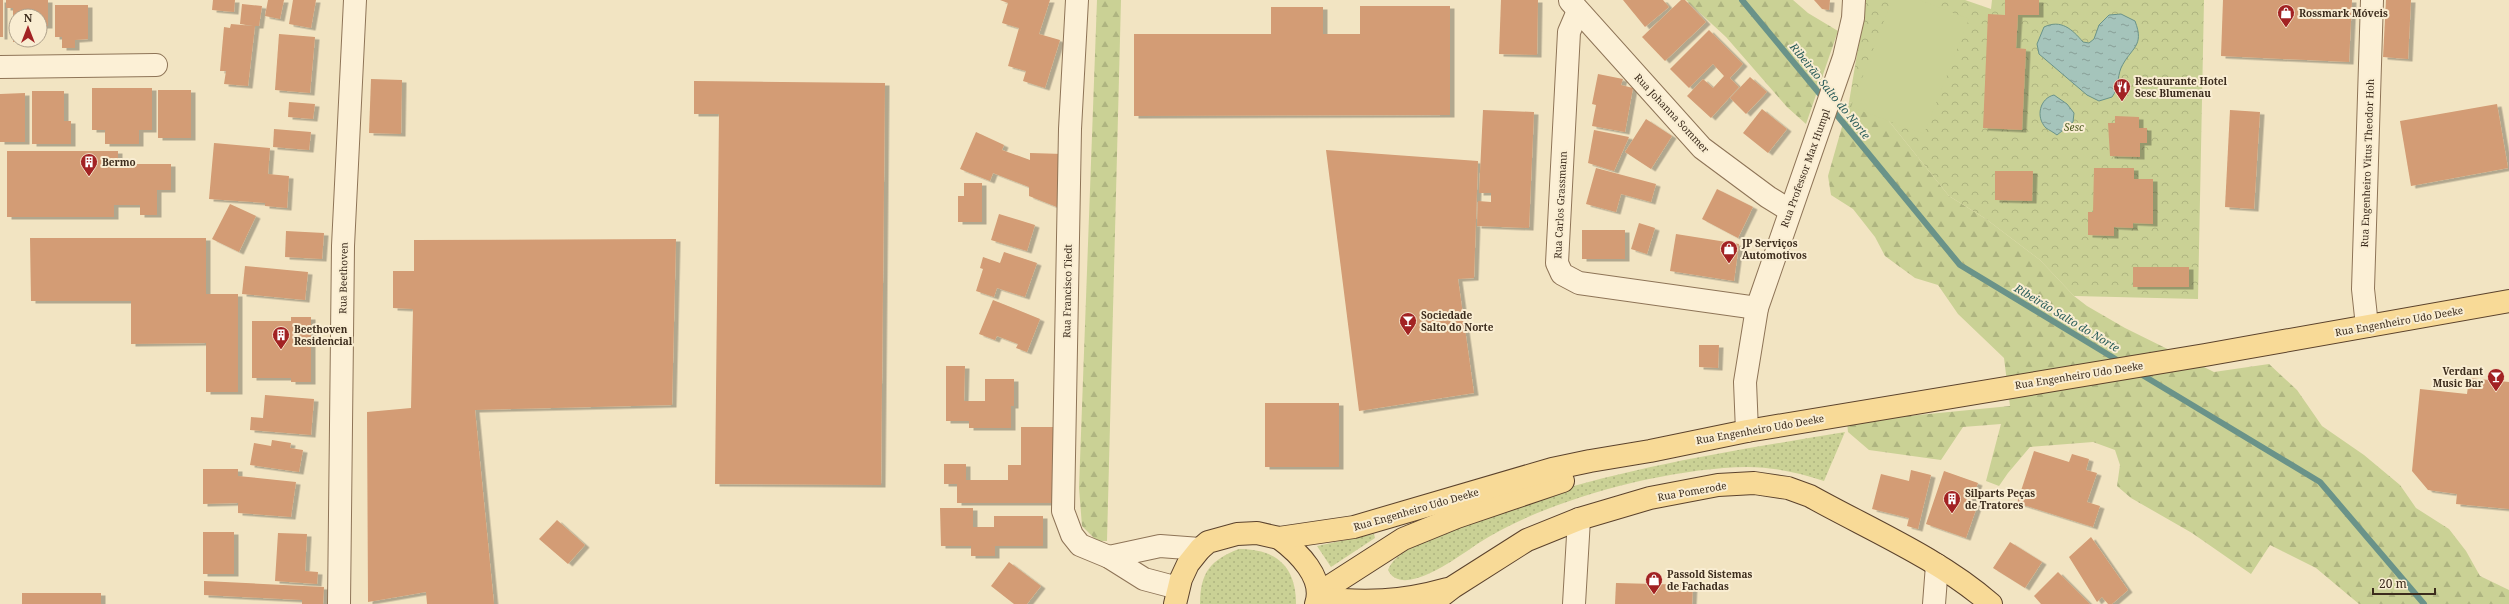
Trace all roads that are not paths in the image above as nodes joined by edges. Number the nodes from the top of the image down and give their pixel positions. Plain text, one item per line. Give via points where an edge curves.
1 (355, 0) edge
2 (1077, 0) edge
3 (1854, 0) edge
4 (2372, 0) edge
5 (1574, 5) edge
6 (156, 65) dead end
7 (0, 67) edge
8 (1789, 210) junction
9 (2509, 301) edge
10 (1757, 308) junction
11 (2367, 326) junction
12 (1747, 431) junction
13 (1650, 451) junction
14 (1579, 519) junction
15 (1279, 538) junction
16 (1200, 549) junction
17 (1109, 558) junction
18 (1936, 565) junction
19 (1454, 586) junction
20 (1174, 598) edge
21 (1318, 598) edge
22 (339, 604) edge
23 (1431, 604) edge
24 (1574, 604) edge
25 (1934, 604) edge
26 (1991, 604) edge

1 - 22 street, Rua Beethoven via 343,246
2 - 17 street, Rua Francisco Tiedt via 1070,129 1063,511 1072,535 1080,545
3 - 8 street, Rua Professor Max Humpl via 1853,18 1844,58
4 - 11 street, Rua Engenheiro Vitus Theodor Hoh via 2363,289
5 - 8 street, Rua Johanna Sommer via 1702,148
5 - 10 street, Rua Carlos Grassmann via 1569,32 1557,262 1562,274 1578,283
6 - 7 street
8 - 10 street, Rua Professor Max Humpl
9 - 11 main road, Rua Engenheiro Udo Deeke
10 - 12 street, Rua Professor Max Humpl via 1745,382
11 - 12 main road, Rua Engenheiro Udo Deeke
12 - 13 main road, Rua Engenheiro Udo Deeke
13 - 15 main road, Rua Engenheiro Udo Deeke via 1552,469 1354,527
13 - 21 main road, Rua Engenheiro Udo Deeke via 1457,517 1403,539
14 - 18 main road, Rua Pomerode via 1650,498 1718,485 1754,483 1788,488 1810,496
14 - 19 main road, Rua Pomerode via 1527,540
14 - 24 street
15 - 16 main road, Rua Engenheiro Udo Deeke via 1257,533 1237,534 1208,542
15 - 21 main road via 1303,560 1314,578
16 - 17 street via 1160,546
16 - 20 main road, Rua Engenheiro Udo Deeke via 1188,564
17 - 20 street, Rua Francisco Tiedt
18 - 25 street
18 - 26 main road, Rua Pomerode via 1967,583
19 - 21 main road, Rua Pomerode via 1402,600 1378,602
19 - 23 main road, Rua Pomerode

